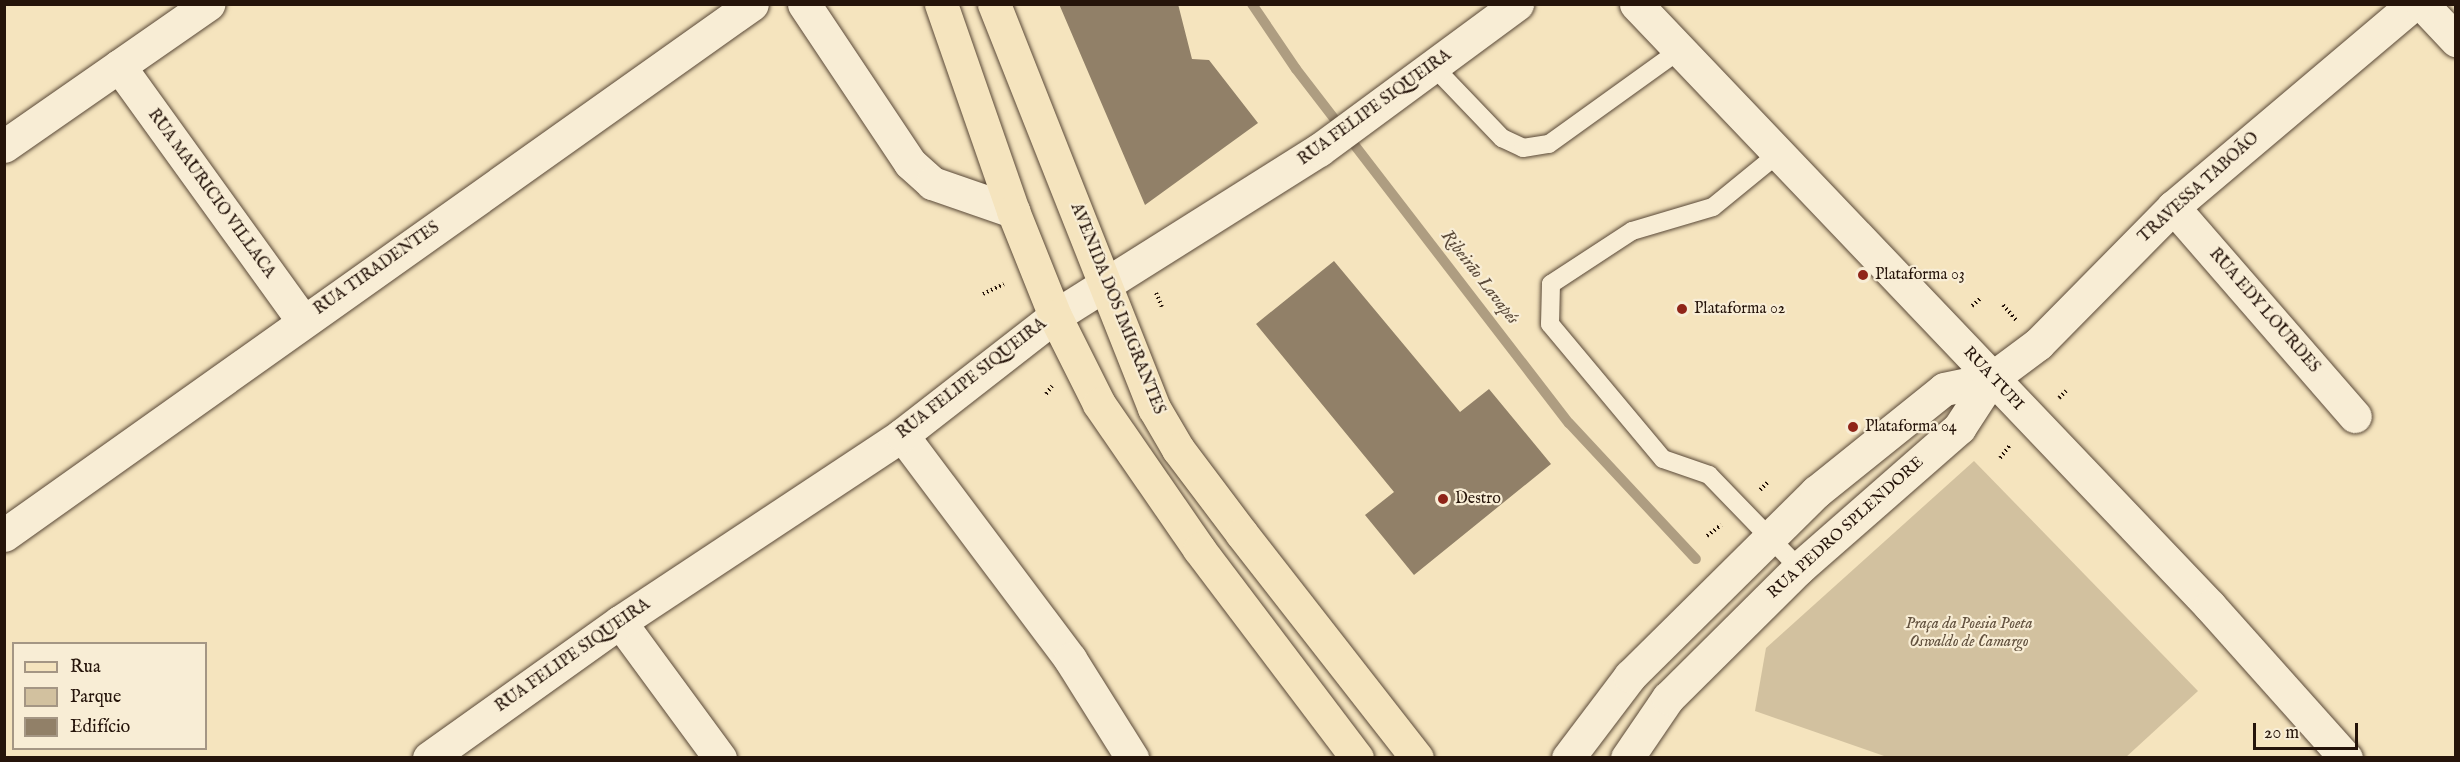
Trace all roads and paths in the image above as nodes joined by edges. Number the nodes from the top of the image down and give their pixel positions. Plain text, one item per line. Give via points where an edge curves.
1 (208, 4) edge
2 (752, 4) edge
3 (804, 4) edge
4 (940, 4) edge
5 (994, 4) edge
6 (1517, 4) edge
7 (1636, 4) edge
8 (2413, 4) edge
9 (2422, 4) edge
10 (2456, 40) edge
11 (1680, 50) junction
12 (119, 66) junction
13 (1433, 66) junction
14 (4, 146) edge
15 (1779, 153) junction
16 (2173, 207) junction
17 (1013, 211) junction
18 (1108, 286) junction
19 (1055, 316) junction
20 (303, 321) junction
21 (1991, 379) junction
22 (2355, 416) dead end
23 (902, 435) junction
24 (4, 535) edge
25 (1768, 536) junction
26 (1798, 568) junction
27 (620, 622) junction
28 (429, 758) edge
29 (720, 758) edge
30 (1132, 758) edge
31 (1357, 758) edge
32 (1417, 758) edge
33 (1568, 758) edge
34 (1627, 758) edge
35 (2346, 758) edge

1 - 12 street
2 - 20 street, RUA TIRADENTES
3 - 17 street via 910,163 932,183
4 - 17 main road
5 - 18 main road, AVENIDA DOS IMIGRANTES
6 - 13 street, RUA FELIPE SIQUEIRA
7 - 11 street, RUA TUPI
8 - 16 street, TRAVESSA TABOÃO
9 - 10 street
11 - 13 lane via 1549,144 1523,148 1502,138
11 - 15 street, RUA TUPI
12 - 14 street
12 - 20 street, RUA MAURICIO VILLACA
13 - 18 street, RUA FELIPE SIQUEIRA via 1319,150
15 - 21 street, RUA TUPI
15 - 25 lane via 1713,207 1632,231 1551,284 1550,324 1663,459 1709,475
16 - 21 street, TRAVESSA TABOÃO via 2038,344
16 - 22 street, RUA EDY LOURDES
17 - 19 main road
18 - 19 street, RUA FELIPE SIQUEIRA
18 - 32 main road, AVENIDA DOS IMIGRANTES via 1155,408 1178,448
19 - 23 street, RUA FELIPE SIQUEIRA
19 - 31 main road via 1099,404 1199,549
20 - 24 street, RUA TIRADENTES
21 - 25 street via 1944,389 1931,397
21 - 26 street, RUA PEDRO SPLENDORE via 1959,428
21 - 35 street, RUA TUPI via 2210,606
23 - 27 street, RUA FELIPE SIQUEIRA
23 - 30 street via 1070,659
25 - 26 lane
25 - 33 street via 1630,676
26 - 34 street, RUA PEDRO SPLENDORE via 1668,698
27 - 28 street, RUA FELIPE SIQUEIRA
27 - 29 street

